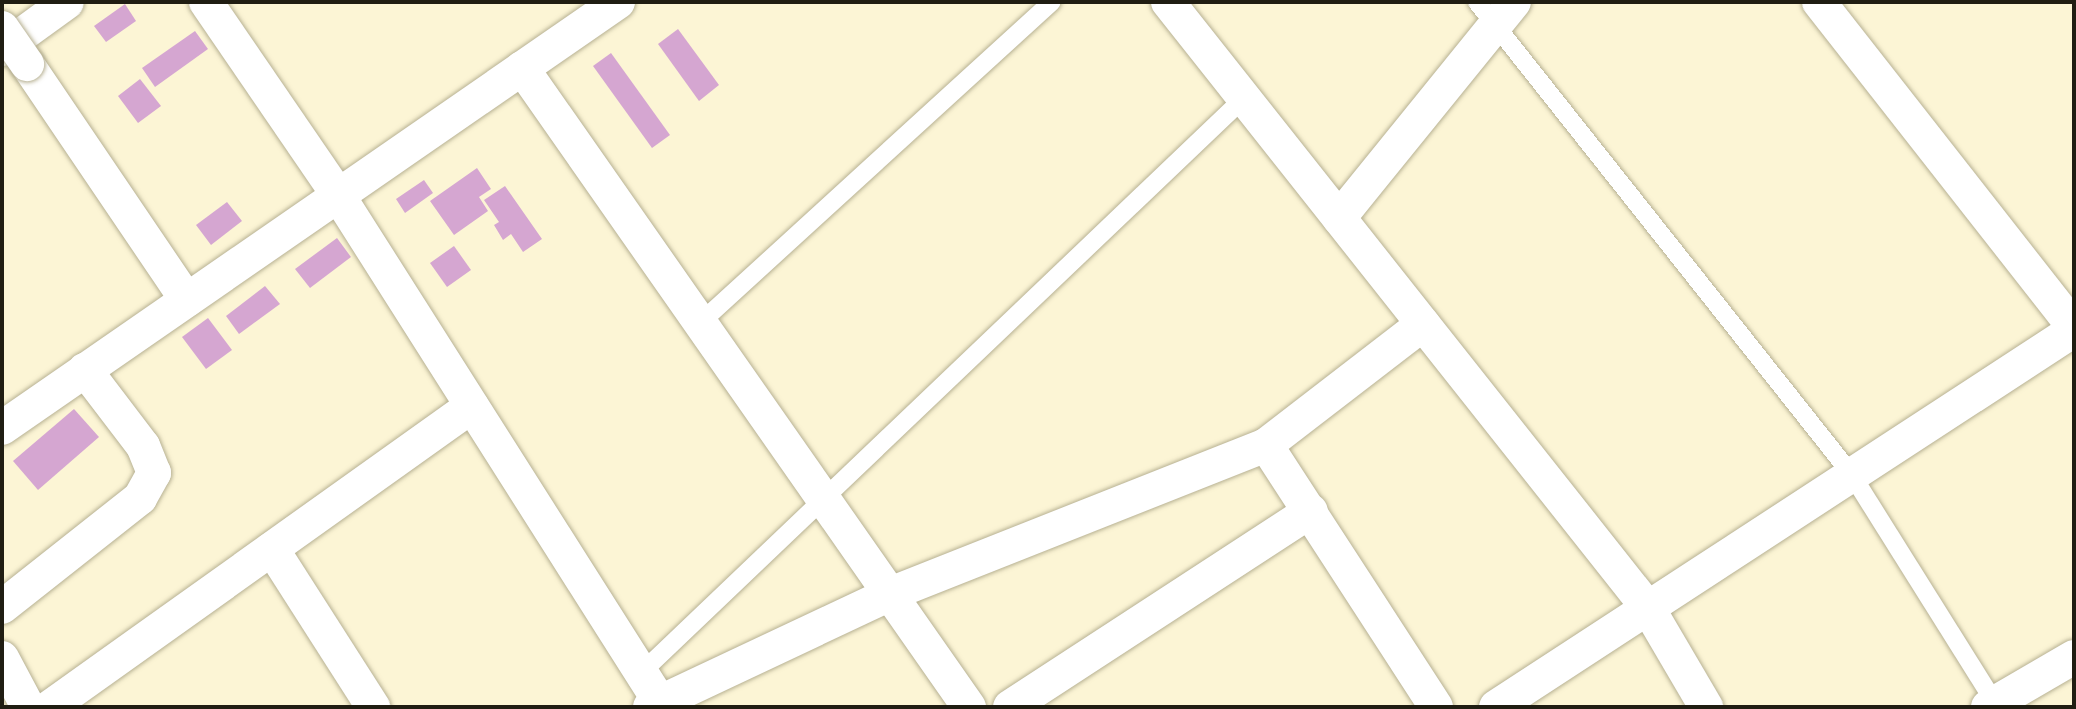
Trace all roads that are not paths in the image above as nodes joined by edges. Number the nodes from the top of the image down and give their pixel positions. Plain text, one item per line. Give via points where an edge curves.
1 (67, 2) edge
2 (206, 2) edge
3 (618, 2) edge
4 (1052, 2) edge
5 (1168, 2) edge
6 (1819, 2) edge
7 (1496, 10) edge
8 (2, 28) edge
9 (14, 57) edge
10 (522, 68) junction
11 (1244, 98) junction
12 (338, 195) junction
13 (1339, 218) junction
14 (187, 300) junction
15 (700, 323) junction
16 (1423, 324) junction
17 (2074, 328) edge
18 (85, 370) junction
19 (472, 406) junction
20 (2, 428) edge
21 (1266, 445) junction
22 (1852, 475) junction
23 (824, 499) junction
24 (1311, 511) junction
25 (272, 549) junction
26 (890, 594) junction
27 (2, 607) edge
28 (1648, 608) junction
29 (2074, 657) edge
30 (2, 658) edge
31 (641, 673) junction
32 (1991, 705) edge
33 (658, 706) edge
34 (28, 707) edge
35 (50, 707) edge
36 (373, 707) edge
37 (969, 707) edge
38 (1010, 707) edge
39 (1436, 707) edge
40 (1496, 707) edge
41 (1706, 707) edge

1 - 9 street
2 - 12 street
3 - 10 street
4 - 15 lane
5 - 11 street
6 - 17 street
7 - 13 street
7 - 22 lane
8 - 9 street, bridge
9 - 14 street
10 - 12 street
10 - 15 street
11 - 13 street
11 - 23 lane
12 - 14 street
12 - 19 street
13 - 16 street
14 - 18 street
15 - 23 street
16 - 21 street
16 - 28 street
17 - 22 street
18 - 20 street
18 - 27 street via 143,446 154,473 140,498
19 - 25 street
19 - 31 street
21 - 24 street
21 - 26 street
22 - 28 street
22 - 32 lane
23 - 26 street
23 - 31 lane
24 - 38 street
24 - 39 street
25 - 35 street
25 - 36 street
26 - 33 street
26 - 37 street
28 - 40 street
28 - 41 street
29 - 32 street
30 - 34 street
31 - 33 street

